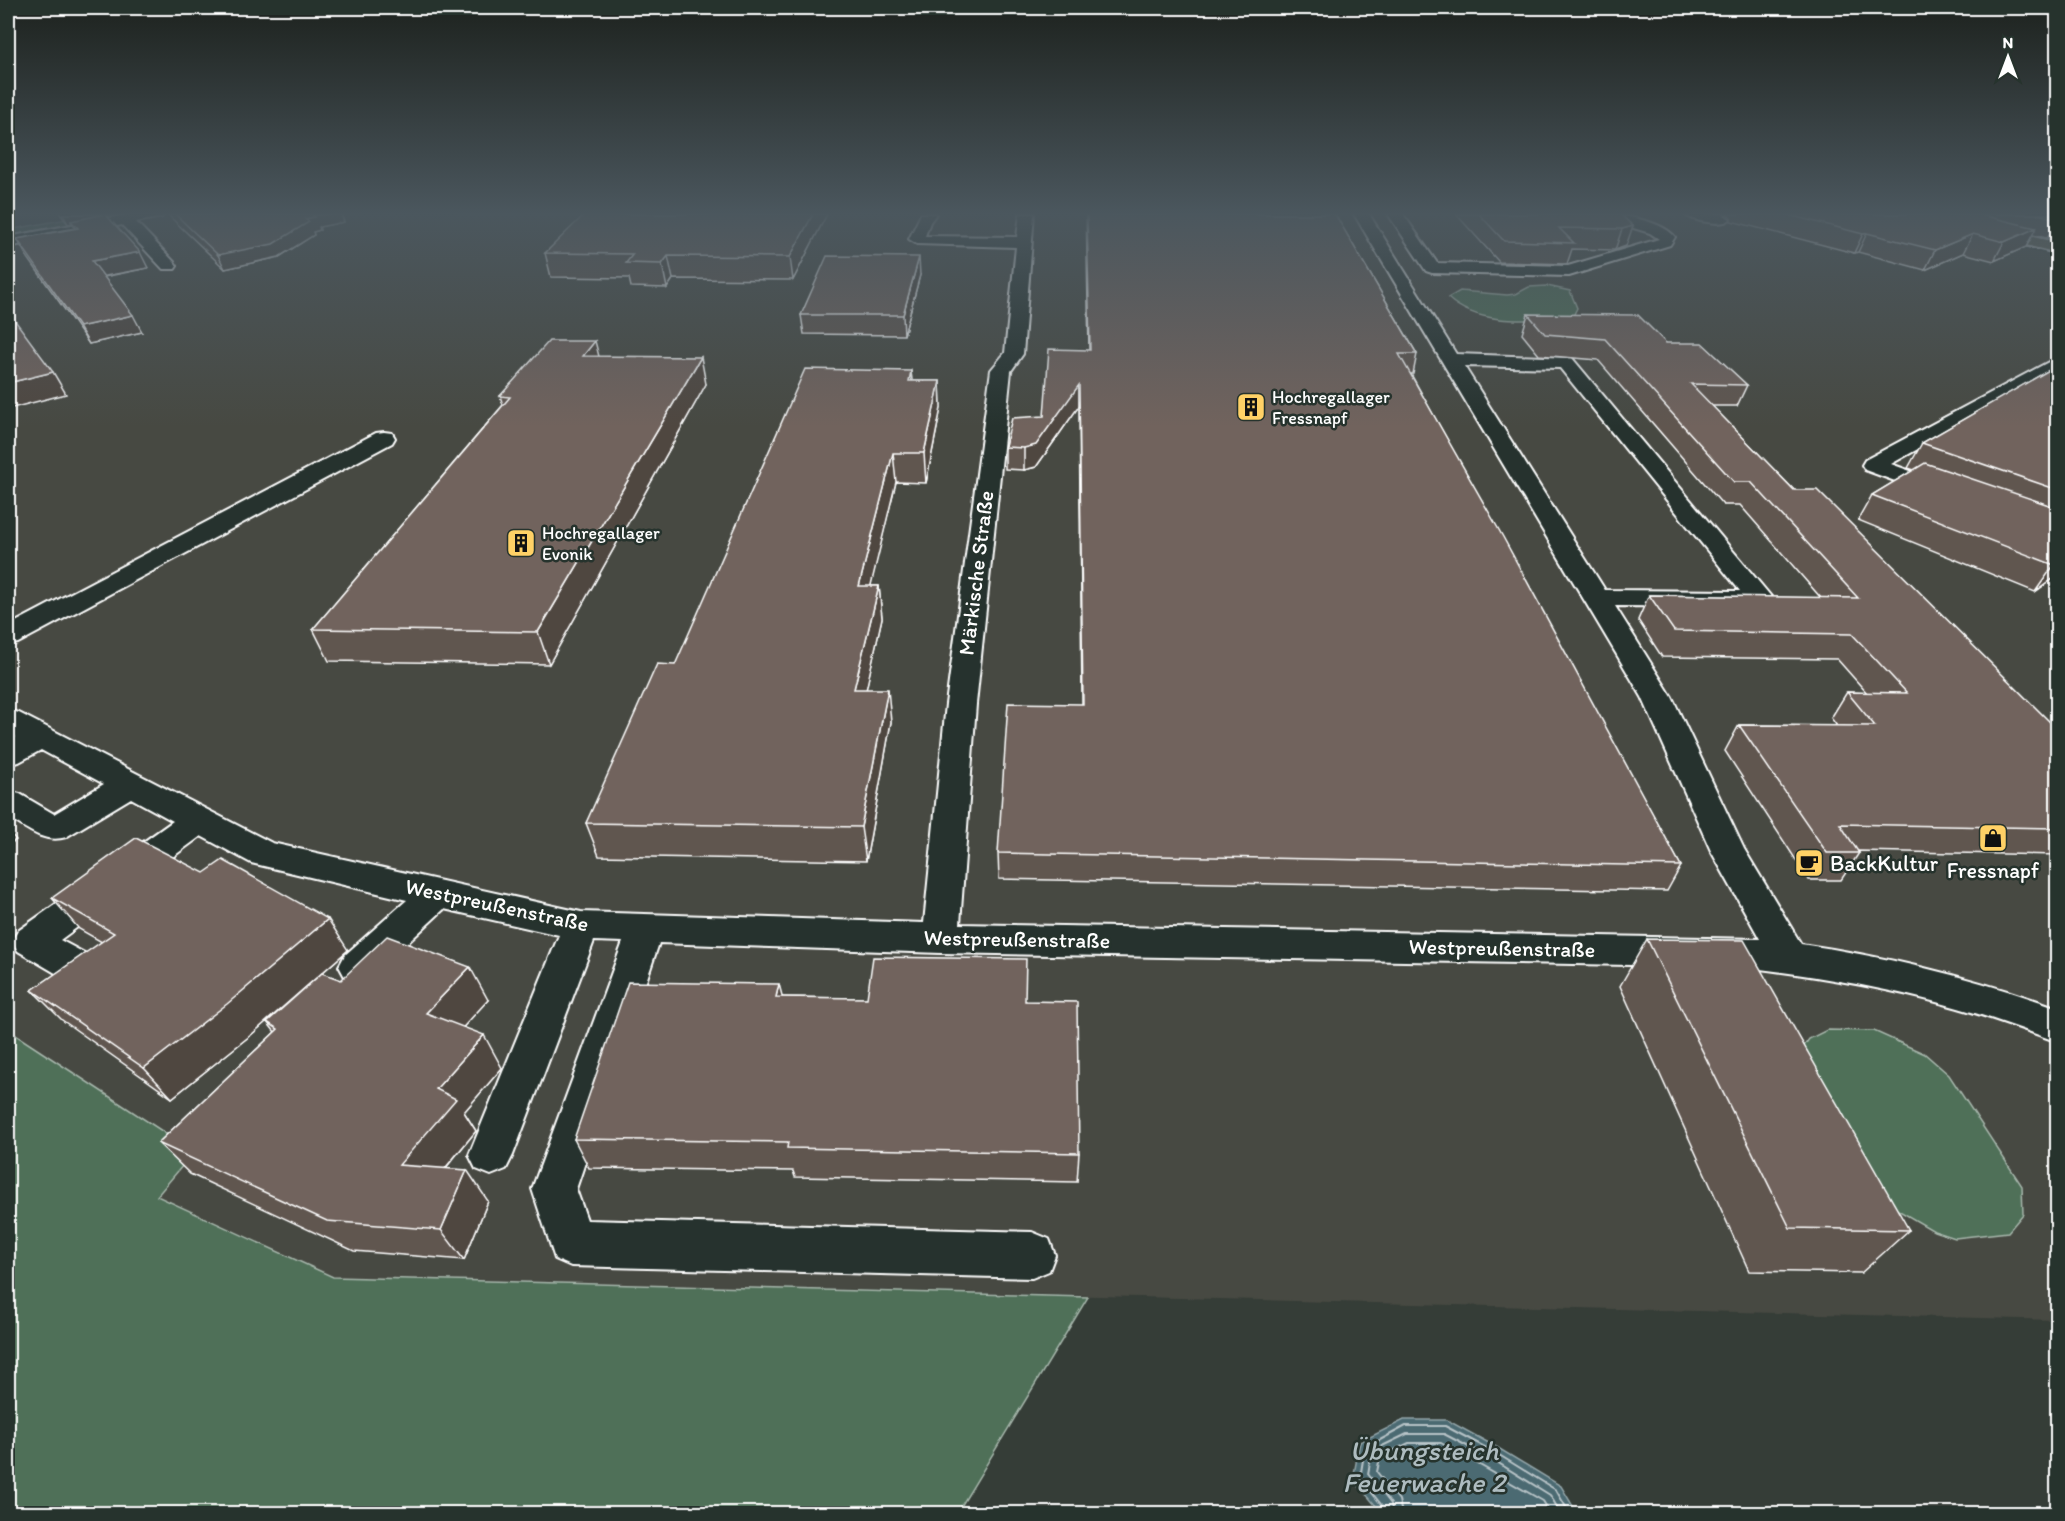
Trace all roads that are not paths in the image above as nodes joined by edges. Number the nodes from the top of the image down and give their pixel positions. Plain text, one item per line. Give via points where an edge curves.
1 (1020, 285) edge
2 (1404, 285) edge
3 (1450, 360) junction
4 (2058, 363) edge
5 (384, 438) dead end
6 (1960, 497) edge
7 (1596, 598) junction
8 (8, 637) edge
9 (8, 720) edge
10 (40, 737) junction
11 (8, 755) edge
12 (130, 784) junction
13 (8, 802) edge
14 (199, 820) junction
15 (437, 894) junction
16 (581, 926) junction
17 (646, 928) junction
18 (940, 938) junction
19 (1790, 957) junction
20 (77, 967) edge
21 (333, 989) edge
22 (2058, 1025) edge
23 (491, 1155) dead end
24 (1032, 1255) dead end

1 - 18 street, Märkische Straße via 1014,354 1001,370 998,393 961,704
2 - 3 street
3 - 7 street
3 - 7 street via 1565,362 1760,599
4 - 6 street via 1873,465
5 - 8 street
7 - 19 street via 1657,697 1728,851
9 - 10 street, Westpreußenstraße
10 - 11 street
10 - 12 street, Westpreußenstraße
12 - 13 street via 54,829
12 - 14 street, Westpreußenstraße
14 - 15 street, Westpreußenstraße via 263,854
14 - 20 street via 32,941
15 - 16 street, Westpreußenstraße
15 - 21 street
16 - 17 street, Westpreußenstraße
16 - 23 street
17 - 18 street, Westpreußenstraße
17 - 24 street via 554,1190 571,1243
18 - 19 street, Westpreußenstraße via 1744,952
19 - 22 street, Westpreußenstraße via 1921,982

